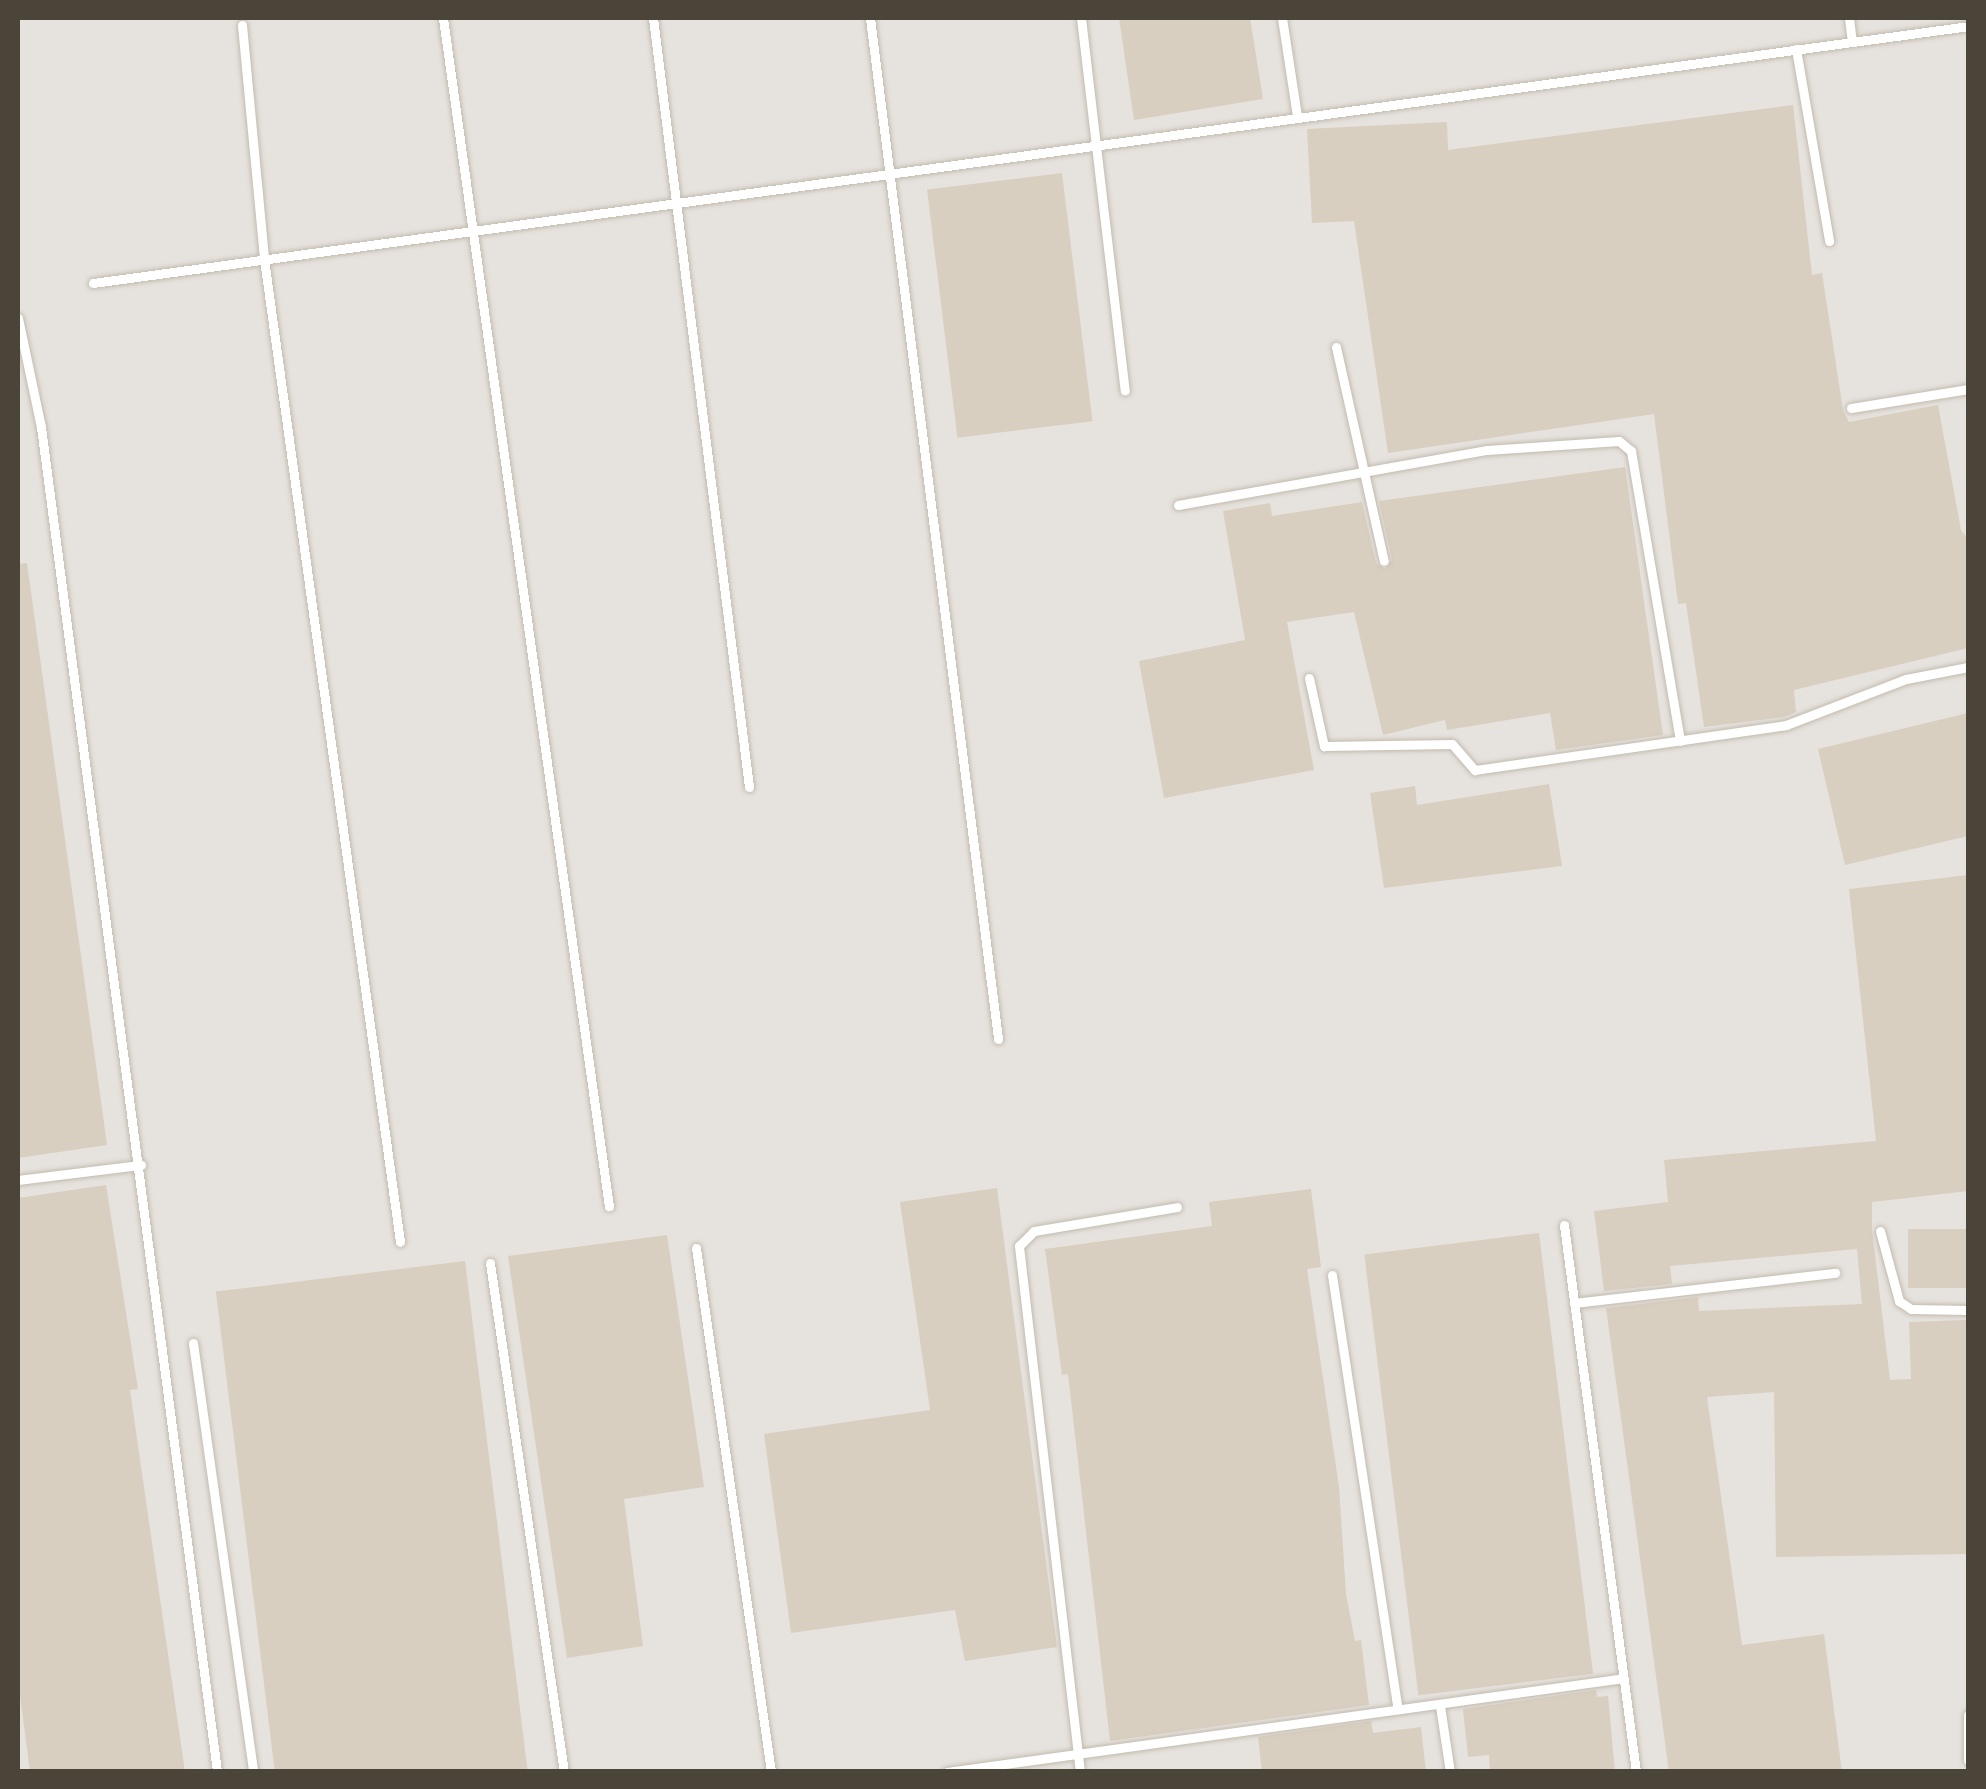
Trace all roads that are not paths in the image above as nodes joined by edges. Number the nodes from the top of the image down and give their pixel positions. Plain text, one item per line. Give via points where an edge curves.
1 (443, 18) edge
2 (653, 18) edge
3 (870, 18) edge
4 (1081, 18) edge
5 (1282, 18) edge
6 (1849, 18) edge
7 (242, 25) dead end
8 (1968, 26) edge
9 (1852, 42) junction
10 (1796, 49) junction
11 (1296, 116) junction
12 (1101, 146) junction
13 (894, 172) junction
14 (674, 202) junction
15 (470, 230) junction
16 (1830, 241) dead end
17 (264, 259) junction
18 (93, 283) dead end
19 (18, 318) edge
20 (1336, 347) dead end
21 (1968, 389) edge
22 (1125, 390) dead end
23 (1851, 408) dead end
24 (1363, 472) junction
25 (1178, 505) dead end
26 (1384, 561) dead end
27 (1968, 667) edge
28 (1309, 678) dead end
29 (1680, 741) junction
30 (748, 787) dead end
31 (998, 1039) dead end
32 (141, 1164) junction
33 (18, 1180) edge
34 (609, 1206) dead end
35 (1178, 1207) dead end
36 (1564, 1225) dead end
37 (1880, 1231) dead end
38 (400, 1242) dead end
39 (696, 1248) dead end
40 (490, 1263) dead end
41 (1835, 1273) dead end
42 (1332, 1275) dead end
43 (1574, 1303) junction
44 (1968, 1310) edge
45 (193, 1343) dead end
46 (1624, 1678) junction
47 (1440, 1706) junction
48 (1398, 1709) junction
49 (1968, 1715) edge
50 (1078, 1753) junction
51 (1968, 1760) edge
52 (217, 1772) edge
53 (253, 1772) edge
54 (564, 1772) edge
55 (772, 1772) edge
56 (947, 1772) edge
57 (1080, 1772) edge
58 (1450, 1772) edge
59 (1636, 1772) edge

1 - 15 lane
2 - 14 lane
3 - 13 lane
4 - 12 lane
5 - 11 lane
6 - 9 lane
7 - 17 lane
8 - 9 lane
9 - 10 lane
10 - 11 lane
10 - 16 lane
11 - 12 lane
12 - 13 lane
12 - 22 lane
13 - 14 lane
13 - 31 lane
14 - 15 lane
14 - 30 lane
15 - 17 lane
15 - 34 lane
17 - 18 lane
17 - 38 lane
19 - 32 lane via 41,427
20 - 24 lane
21 - 23 lane
24 - 25 lane
24 - 26 lane
24 - 29 lane via 1487,450 1619,441 1631,450
27 - 29 lane via 1906,679 1786,725
28 - 29 lane via 1324,746 1452,744 1475,770
32 - 33 lane
32 - 52 lane
35 - 50 lane via 1034,1231 1018,1246
36 - 43 lane
37 - 44 lane via 1899,1301 1911,1309
39 - 55 lane
40 - 54 lane
41 - 43 lane
42 - 48 lane
43 - 46 lane
45 - 53 lane
46 - 47 lane
46 - 59 lane
47 - 48 lane
47 - 58 lane
48 - 50 lane
49 - 51 lane
50 - 56 lane
50 - 57 lane

